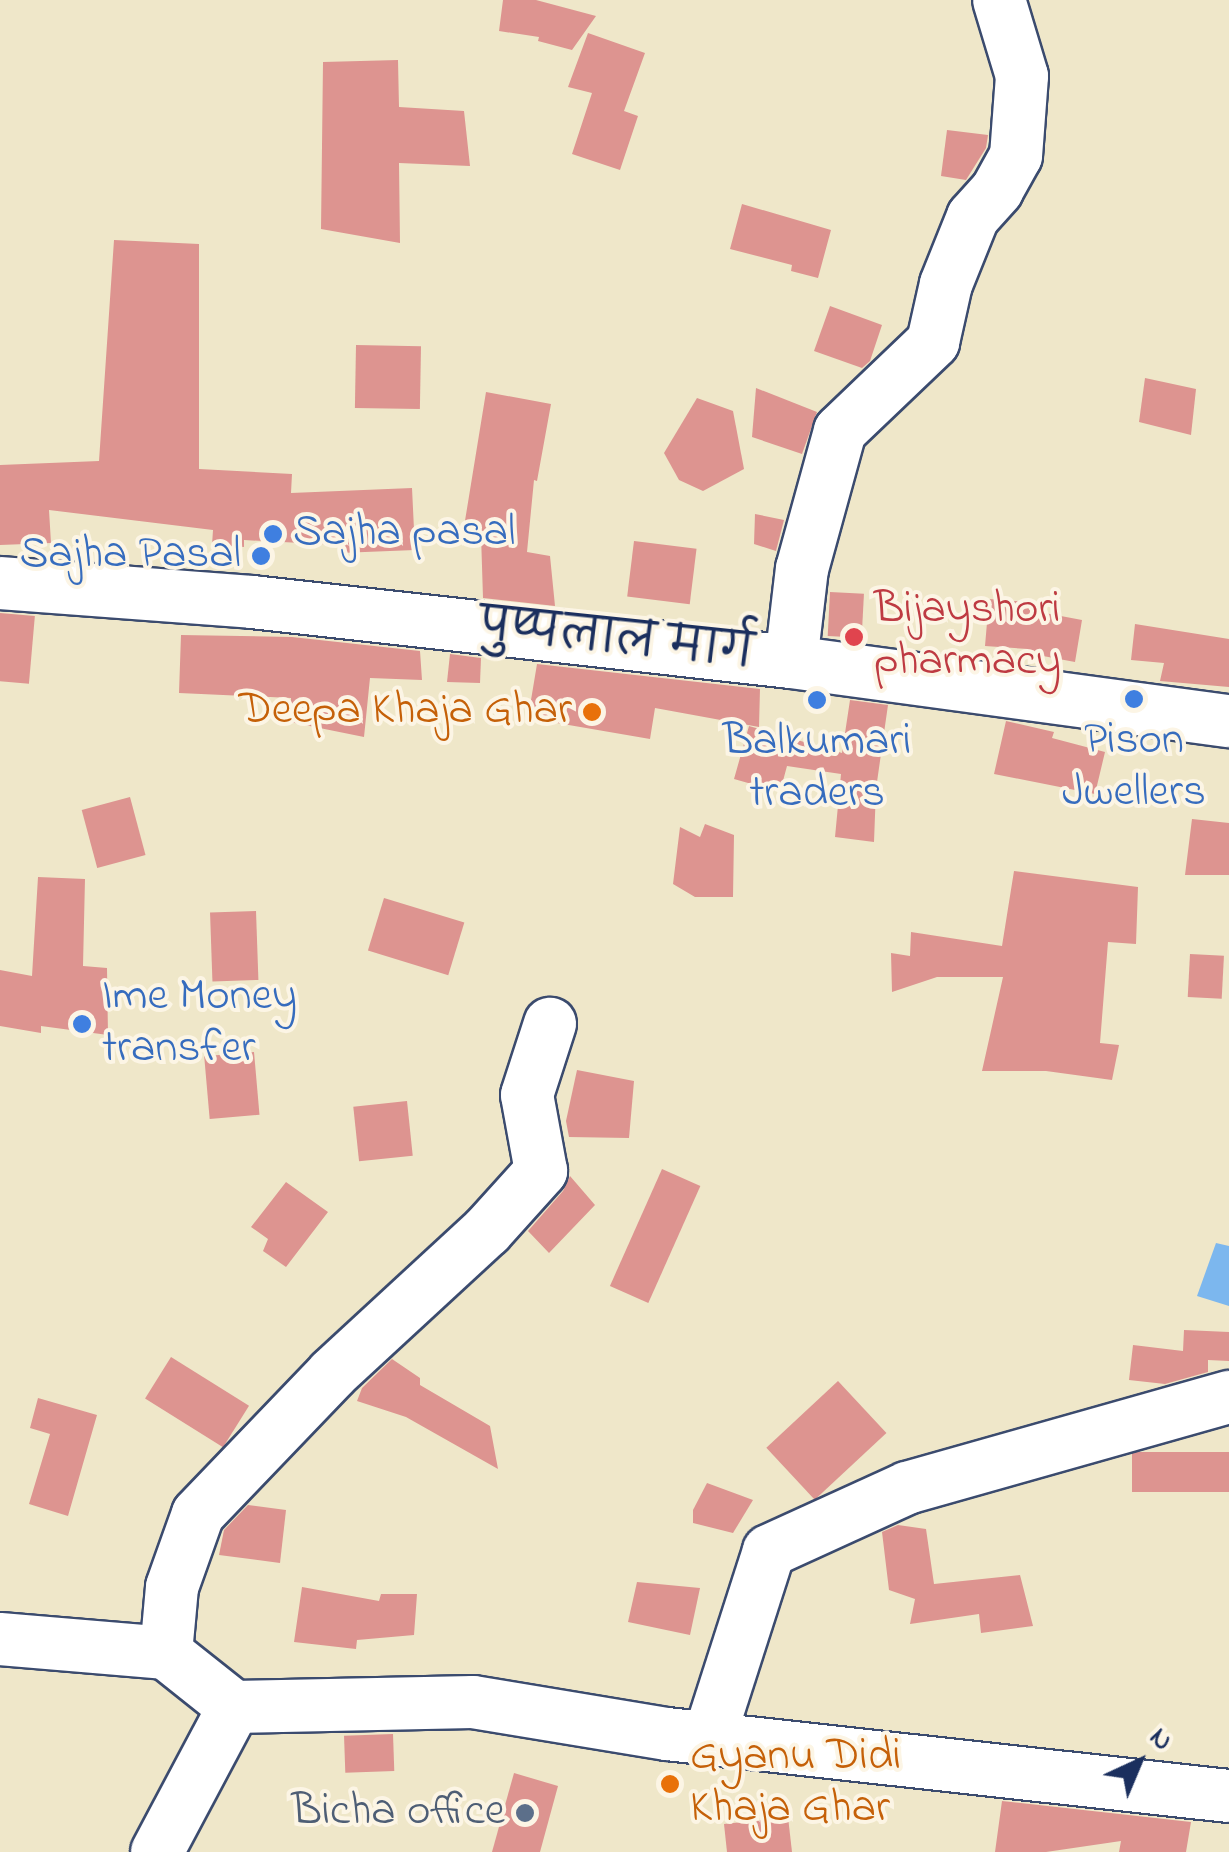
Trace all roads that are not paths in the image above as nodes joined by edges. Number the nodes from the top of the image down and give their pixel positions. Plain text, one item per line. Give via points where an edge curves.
1 (999, 0) edge
2 (0, 583) edge
3 (791, 662) junction
4 (1229, 721) edge
5 (550, 1024) dead end
6 (1229, 1397) edge
7 (0, 1639) edge
8 (166, 1653) junction
9 (234, 1707) junction
10 (709, 1738) junction
11 (1229, 1796) edge
12 (157, 1852) edge

1 - 3 street via 1022,76 1016,156 973,217 946,284 933,342 840,432 802,569
2 - 3 street, पुष्पलाल मार्ग via 252,602
3 - 4 street, पुष्पलाल मार्ग
5 - 8 street via 527,1095 541,1171 198,1514 172,1587
6 - 10 street via 908,1488 769,1551
7 - 8 street
8 - 9 street
9 - 10 street via 473,1702
9 - 12 street
10 - 11 street

